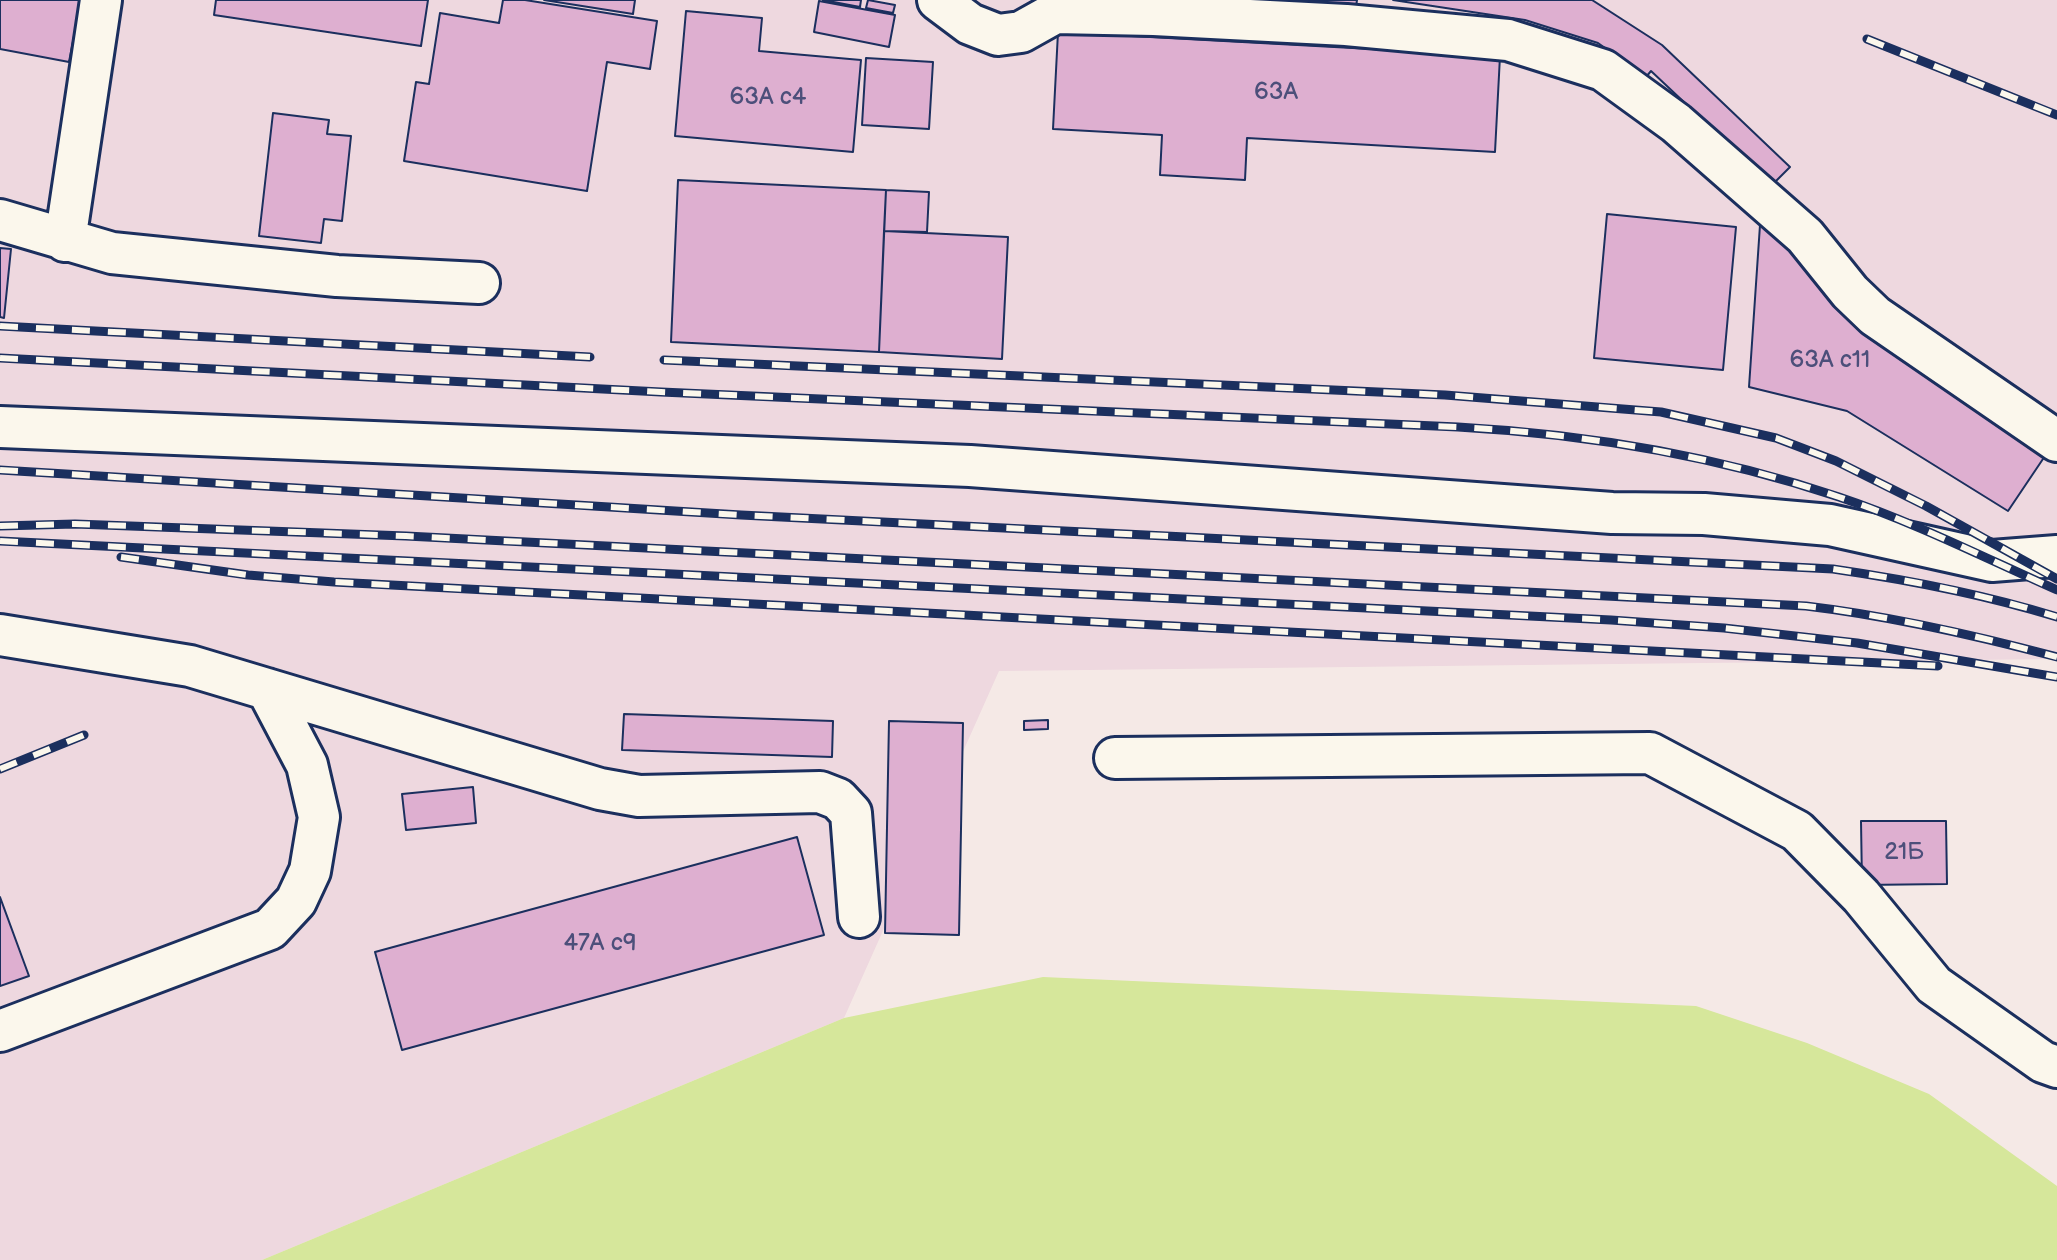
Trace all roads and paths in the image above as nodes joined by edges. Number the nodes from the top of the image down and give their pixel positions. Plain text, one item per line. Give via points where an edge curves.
1 (101, 0) edge
2 (938, 0) edge
3 (0, 220) edge
4 (65, 241) junction
5 (479, 283) dead end
6 (0, 427) edge
7 (2057, 441) edge
8 (2057, 556) edge
9 (0, 635) edge
10 (267, 689) junction
11 (1115, 758) dead end
12 (859, 917) dead end
13 (0, 1031) edge
14 (2057, 1067) edge

1 - 4 street
2 - 7 street via 970,24 998,35 1021,32 1055,13 1346,25 1508,40 1603,70 1676,123 1805,236 1875,316
3 - 4 street
4 - 5 street via 112,253 207,263
6 - 8 street via 970,466 1612,513 1790,520 1992,561
9 - 10 street via 190,666
10 - 12 street via 600,789 639,796 820,792 838,799 851,813
10 - 13 street via 307,765 319,817 310,871 296,901 270,929
11 - 14 street via 1650,753 1797,831 1861,896 1934,985

